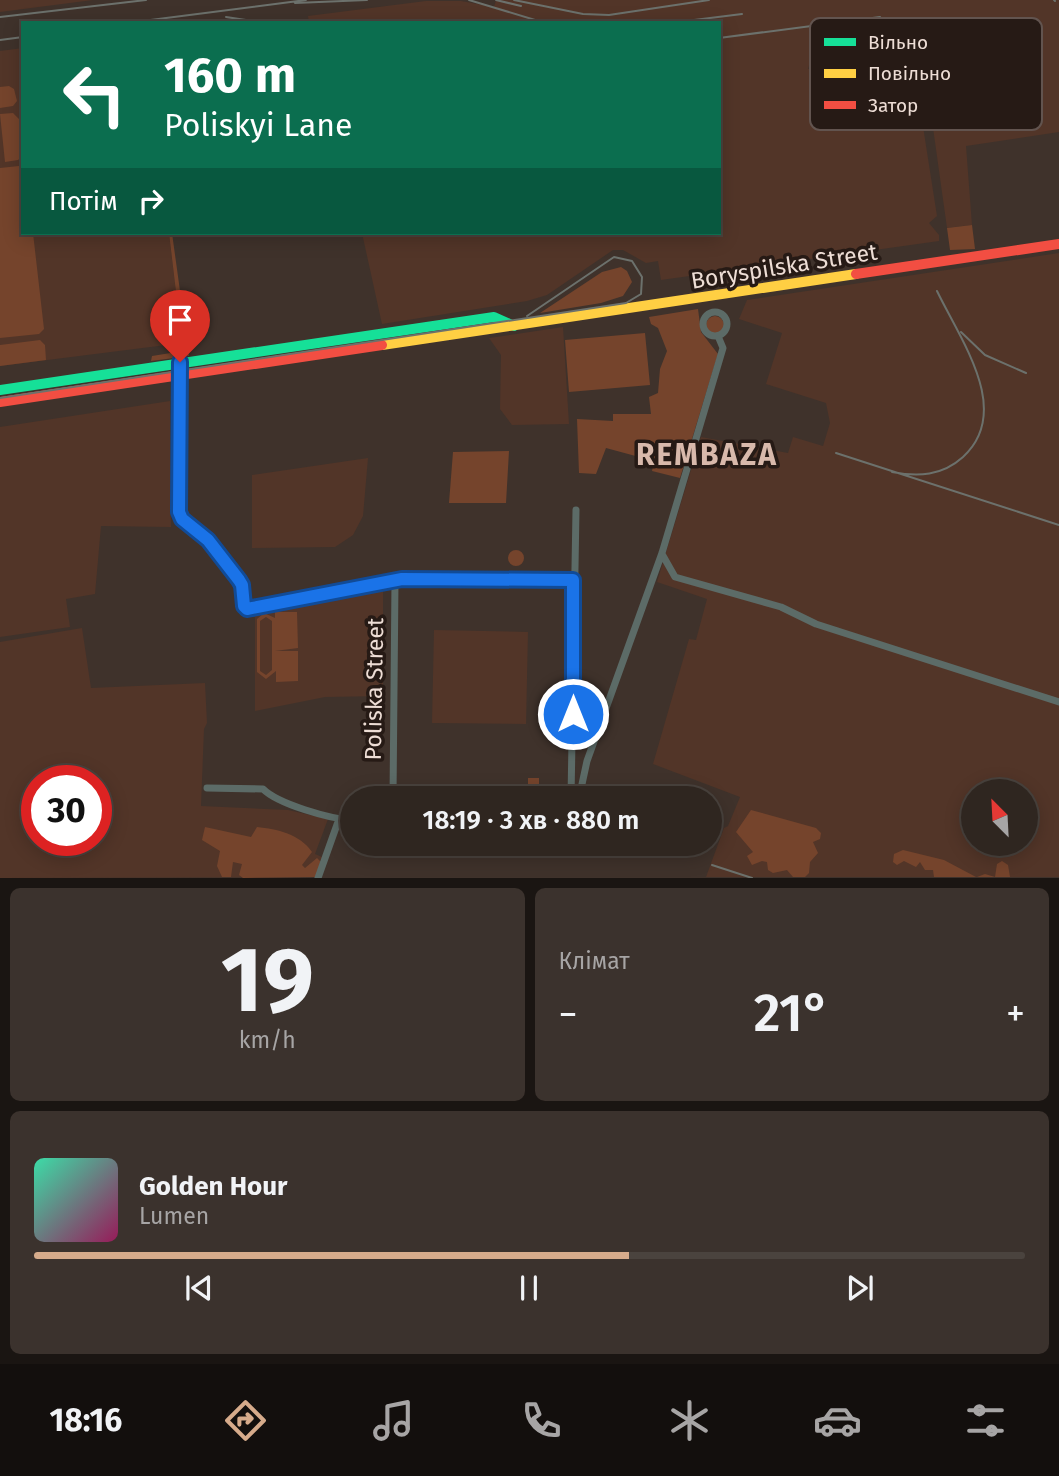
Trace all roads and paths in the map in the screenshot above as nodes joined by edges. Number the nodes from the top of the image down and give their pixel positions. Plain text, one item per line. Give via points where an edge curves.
1 (1059, 244) edge
2 (713, 296) junction
3 (715, 312) junction
4 (514, 327) junction
5 (718, 336) junction
6 (180, 362) junction
7 (181, 376) junction
8 (0, 390) edge
9 (0, 402) edge
10 (576, 510) dead end
11 (662, 553) junction
12 (395, 580) junction
13 (573, 580) junction
14 (1059, 702) edge
15 (393, 786) edge
16 (571, 786) edge
17 (582, 786) edge
18 (207, 788) dead end
19 (339, 819) joint
20 (318, 877) edge

1 - 2 main road, Boryspilska Street
2 - 3 street
2 - 4 main road, Boryspilska Street
3 - 5 street via 727,324
3 - 5 street via 706,316 703,325 709,335
4 - 6 main road, Boryspilska Street via 494,317
4 - 7 main road, Boryspilska Street
5 - 11 street via 723,348
6 - 7 main road
6 - 8 main road, Boryspilska Street
7 - 9 main road, Boryspilska Street
7 - 12 main road via 179,512 239,580 247,609
10 - 13 street
11 - 14 street via 675,578 781,607 816,624
11 - 17 street
12 - 13 main road
12 - 15 street, Poliska Street
13 - 16 street
18 - 19 street via 263,789 274,798
19 - 20 street

